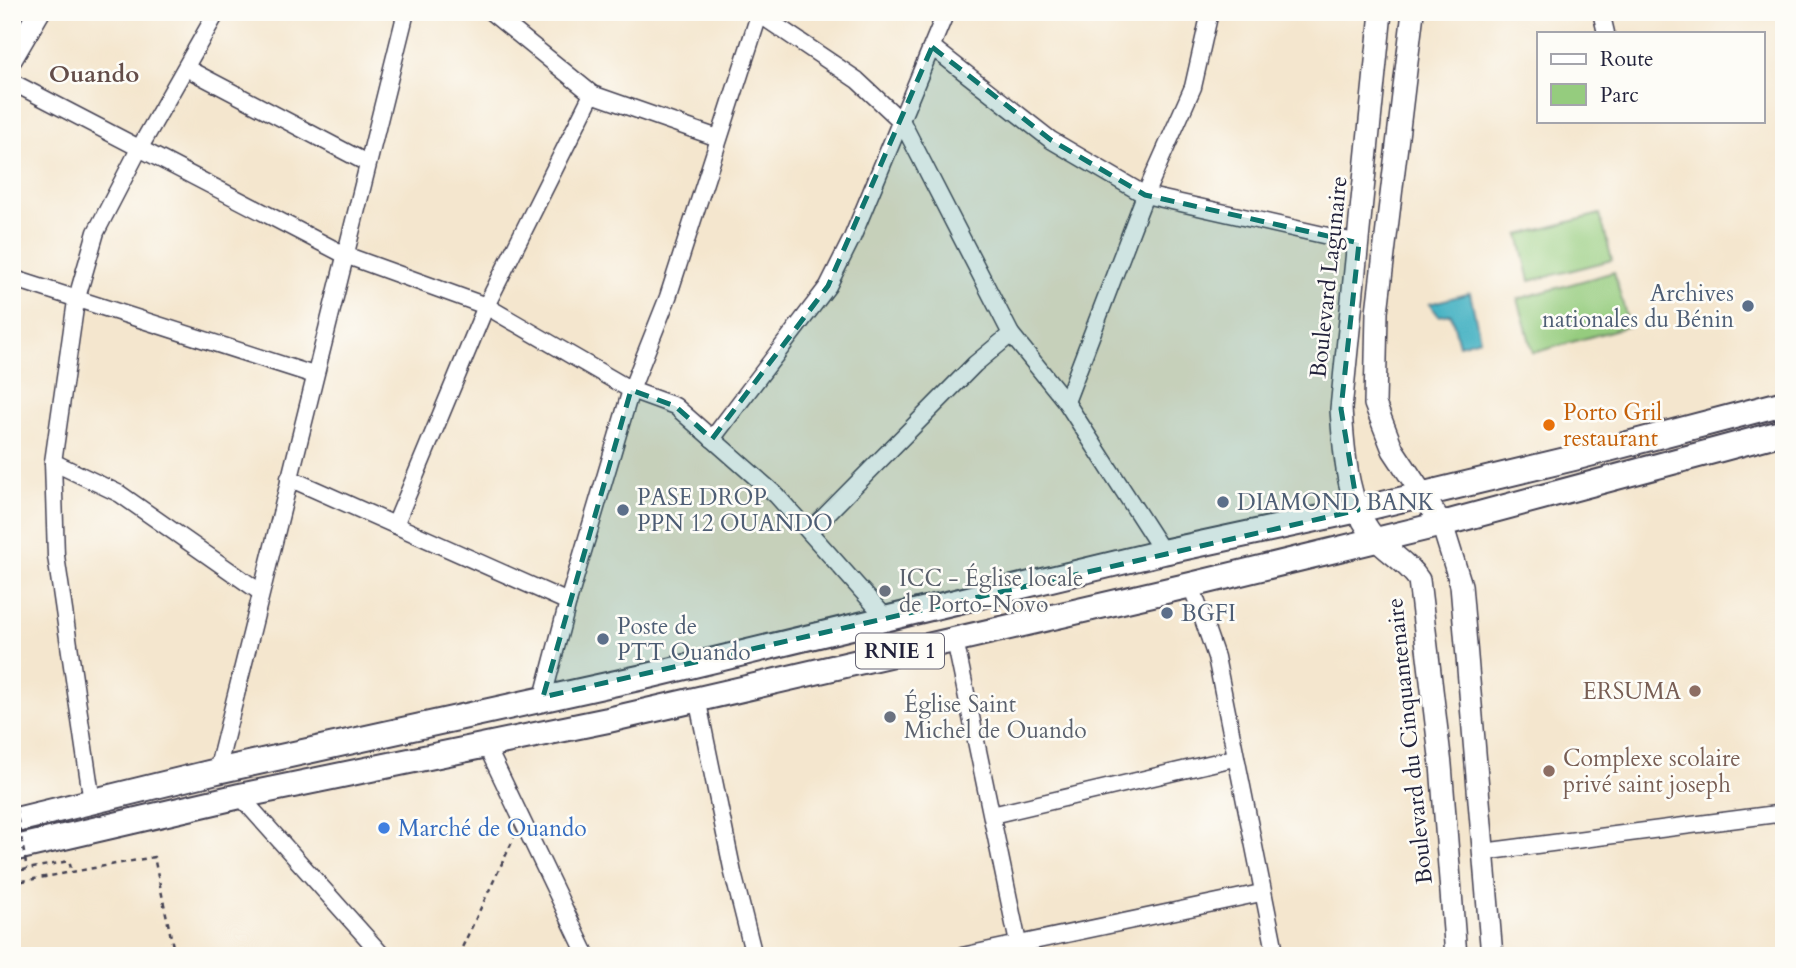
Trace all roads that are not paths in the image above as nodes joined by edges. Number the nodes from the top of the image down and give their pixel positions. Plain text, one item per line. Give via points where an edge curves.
1 (38, 12) edge
2 (218, 12) edge
3 (406, 12) edge
4 (491, 12) edge
5 (946, 12) edge
6 (1210, 12) edge
7 (1381, 12) edge
8 (1413, 12) edge
9 (1601, 12) edge
10 (759, 13) edge
11 (1606, 32) edge
12 (932, 47) junction
13 (12, 58) edge
14 (186, 68) junction
15 (12, 82) edge
16 (592, 94) junction
17 (902, 122) junction
18 (718, 138) junction
19 (139, 149) junction
20 (367, 163) junction
21 (1145, 195) junction
22 (1359, 243) junction
23 (345, 255) junction
24 (12, 278) edge
25 (76, 301) junction
26 (486, 306) junction
27 (1011, 334) junction
28 (314, 375) junction
29 (631, 390) junction
30 (1066, 402) junction
31 (1784, 403) edge
32 (1784, 432) edge
33 (712, 439) junction
34 (53, 462) junction
35 (289, 478) junction
36 (1421, 493) junction
37 (1358, 510) junction
38 (395, 524) junction
39 (1442, 524) junction
40 (811, 530) junction
41 (1377, 540) junction
42 (1163, 552) junction
43 (1191, 585) junction
44 (260, 592) junction
45 (568, 602) junction
46 (887, 619) junction
47 (955, 640) junction
48 (544, 697) junction
49 (696, 698) junction
50 (486, 745) junction
51 (1234, 758) junction
52 (217, 771) junction
53 (240, 796) junction
54 (92, 802) junction
55 (13, 810) edge
56 (1784, 813) edge
57 (992, 815) junction
58 (12, 849) edge
59 (1483, 852) junction
60 (1261, 893) junction
61 (1018, 943) junction
62 (383, 956) edge
63 (587, 956) edge
64 (754, 956) edge
65 (962, 956) edge
66 (1276, 956) edge
67 (1456, 956) edge
68 (1492, 956) edge

1 - 13 main road
2 - 14 street
3 - 20 street
4 - 16 street
5 - 12 street
6 - 21 street via 1193,87
7 - 22 main road, Boulevard Lagunaire
8 - 36 main road via 1377,313 1375,404 1386,438
9 - 11 street
10 - 17 street via 857,80
10 - 18 street
12 - 17 street
12 - 21 street via 1051,140
14 - 19 street
14 - 20 street
15 - 19 street
16 - 18 street
16 - 26 street
17 - 27 street
17 - 33 street via 828,286
18 - 29 street via 668,297
19 - 23 street
19 - 25 street via 96,232
20 - 23 street
21 - 22 street
21 - 30 street
22 - 37 main road, Boulevard Lagunaire via 1341,409
23 - 26 street
23 - 28 street
24 - 25 street
25 - 28 street
25 - 34 street
26 - 29 street
26 - 38 street
27 - 30 street
27 - 40 street via 975,364
28 - 35 street
29 - 33 street via 675,406
29 - 45 street
30 - 42 street
31 - 36 highway, RNIE 1
32 - 39 highway, RNIE 1
33 - 40 street
34 - 44 street via 120,494
34 - 54 street via 56,556
35 - 38 street
35 - 44 street
36 - 37 highway, RNIE 1
36 - 39 main road
37 - 41 main road, Boulevard Lagunaire
37 - 42 highway, RNIE 1
38 - 45 street
39 - 41 highway, RNIE 1
39 - 59 main road via 1461,585
40 - 46 street
41 - 43 highway, RNIE 1
41 - 67 main road, Boulevard du Cinquantenaire via 1411,567 1419,580 1441,765
42 - 46 highway, RNIE 1
43 - 47 highway, RNIE 1
43 - 51 street via 1216,657
44 - 52 street
45 - 48 street
46 - 48 highway, RNIE 1
47 - 49 highway, RNIE 1
47 - 57 street
48 - 52 highway, RNIE 1
49 - 50 highway, RNIE 1
49 - 64 street
50 - 53 highway, RNIE 1
50 - 63 street
51 - 57 street
51 - 60 street
52 - 54 highway, RNIE 1
53 - 58 highway, RNIE 1
53 - 62 street
54 - 55 highway, RNIE 1
56 - 59 street
57 - 61 street
59 - 68 main road
60 - 61 street
60 - 66 street
61 - 65 street

